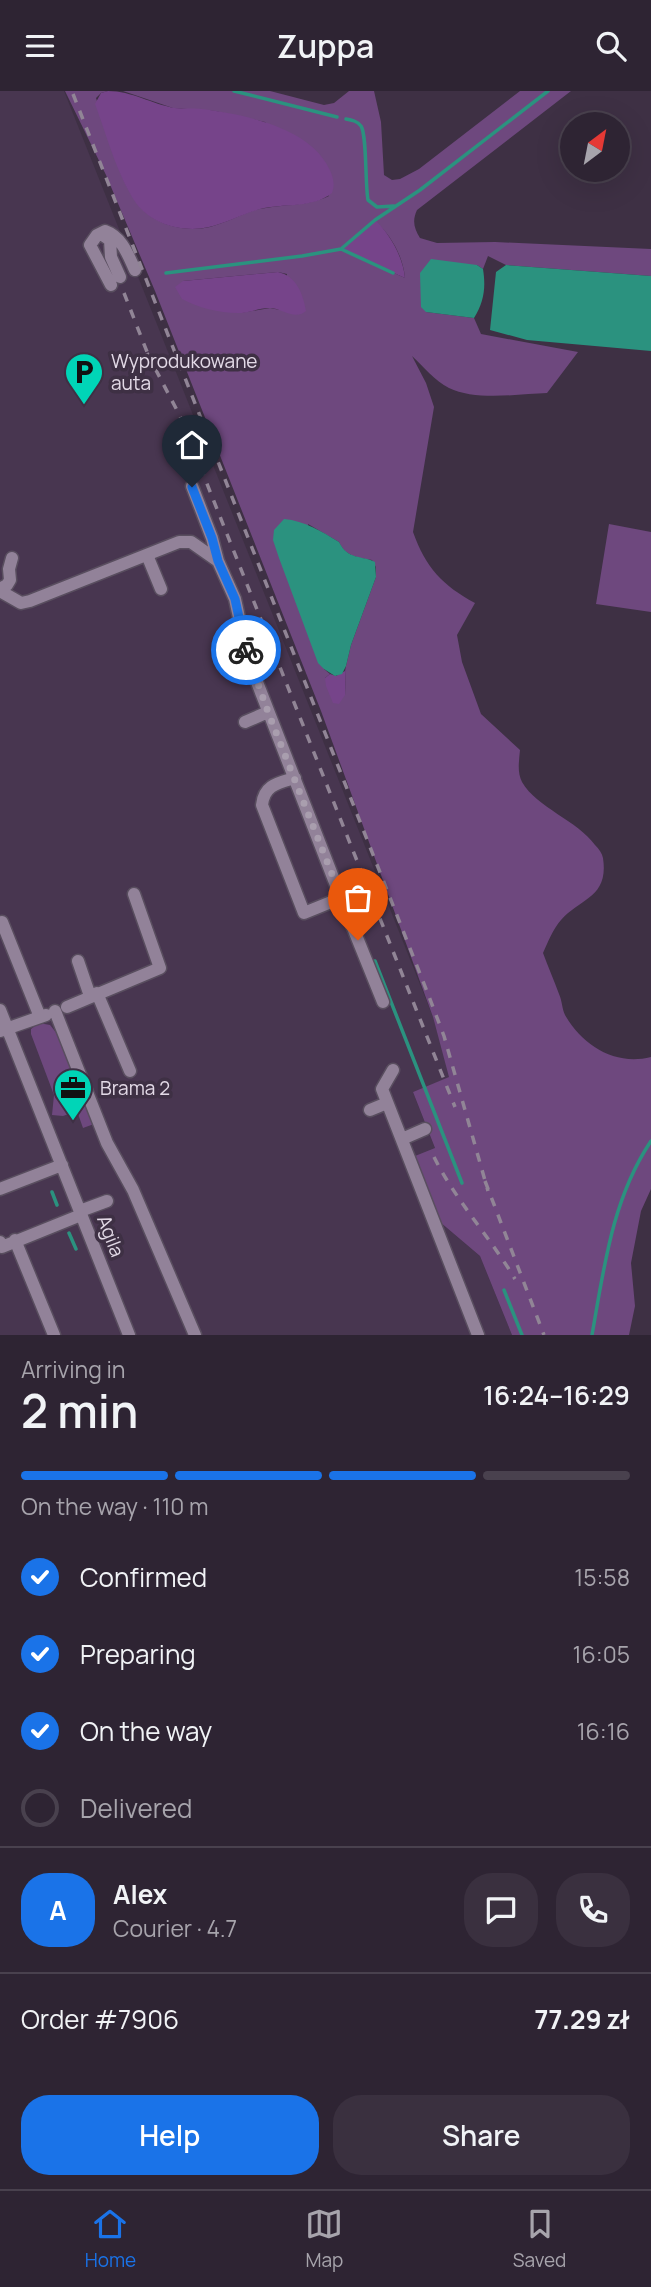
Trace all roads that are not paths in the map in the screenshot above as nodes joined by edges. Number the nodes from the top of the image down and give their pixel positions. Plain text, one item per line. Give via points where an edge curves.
1 (135, 270) dead end
2 (116, 281) dead end
3 (192, 487) dead end
4 (147, 555) junction
5 (12, 558) dead end
6 (218, 561) junction
7 (161, 589) dead end
8 (0, 590) edge
9 (268, 712) junction
10 (245, 722) dead end
11 (295, 778) junction
12 (134, 894) dead end
13 (341, 898) junction
14 (2, 922) dead end
15 (78, 961) dead end
16 (94, 994) junction
17 (383, 1002) dead end
18 (61, 1009) junction
19 (0, 1010) edge
20 (40, 1017) junction
21 (4, 1030) edge
22 (393, 1070) dead end
23 (130, 1072) dead end
24 (387, 1103) junction
25 (370, 1110) dead end
26 (425, 1129) dead end
27 (402, 1139) junction
28 (58, 1157) junction
29 (0, 1189) edge
30 (107, 1201) dead end
31 (81, 1213) junction
32 (15, 1240) junction
33 (0, 1242) edge
34 (54, 1335) edge
35 (129, 1335) edge
36 (195, 1335) edge
37 (478, 1335) edge

1 - 2 lane via 113,235 105,231 97,235 110,240
3 - 6 lane
4 - 6 lane via 191,542
4 - 7 lane
4 - 8 lane via 30,601 21,603
5 - 8 lane via 10,580
6 - 9 lane via 235,599 248,659
9 - 10 lane
9 - 11 lane
11 - 13 lane
11 - 13 lane via 272,785 262,805 304,912
12 - 16 lane via 160,968
13 - 17 lane
14 - 20 lane
15 - 16 lane
16 - 18 lane
16 - 23 lane
18 - 20 lane
18 - 36 lane via 107,1143 133,1189
19 - 21 lane, Agila
20 - 21 lane
21 - 28 lane, Agila
22 - 24 lane via 382,1089
24 - 25 lane
24 - 27 lane
26 - 27 lane
27 - 37 lane
28 - 29 lane
28 - 31 lane, Agila
30 - 31 lane
31 - 32 lane
31 - 35 lane, Agila
32 - 33 lane via 2,1247
32 - 34 lane

